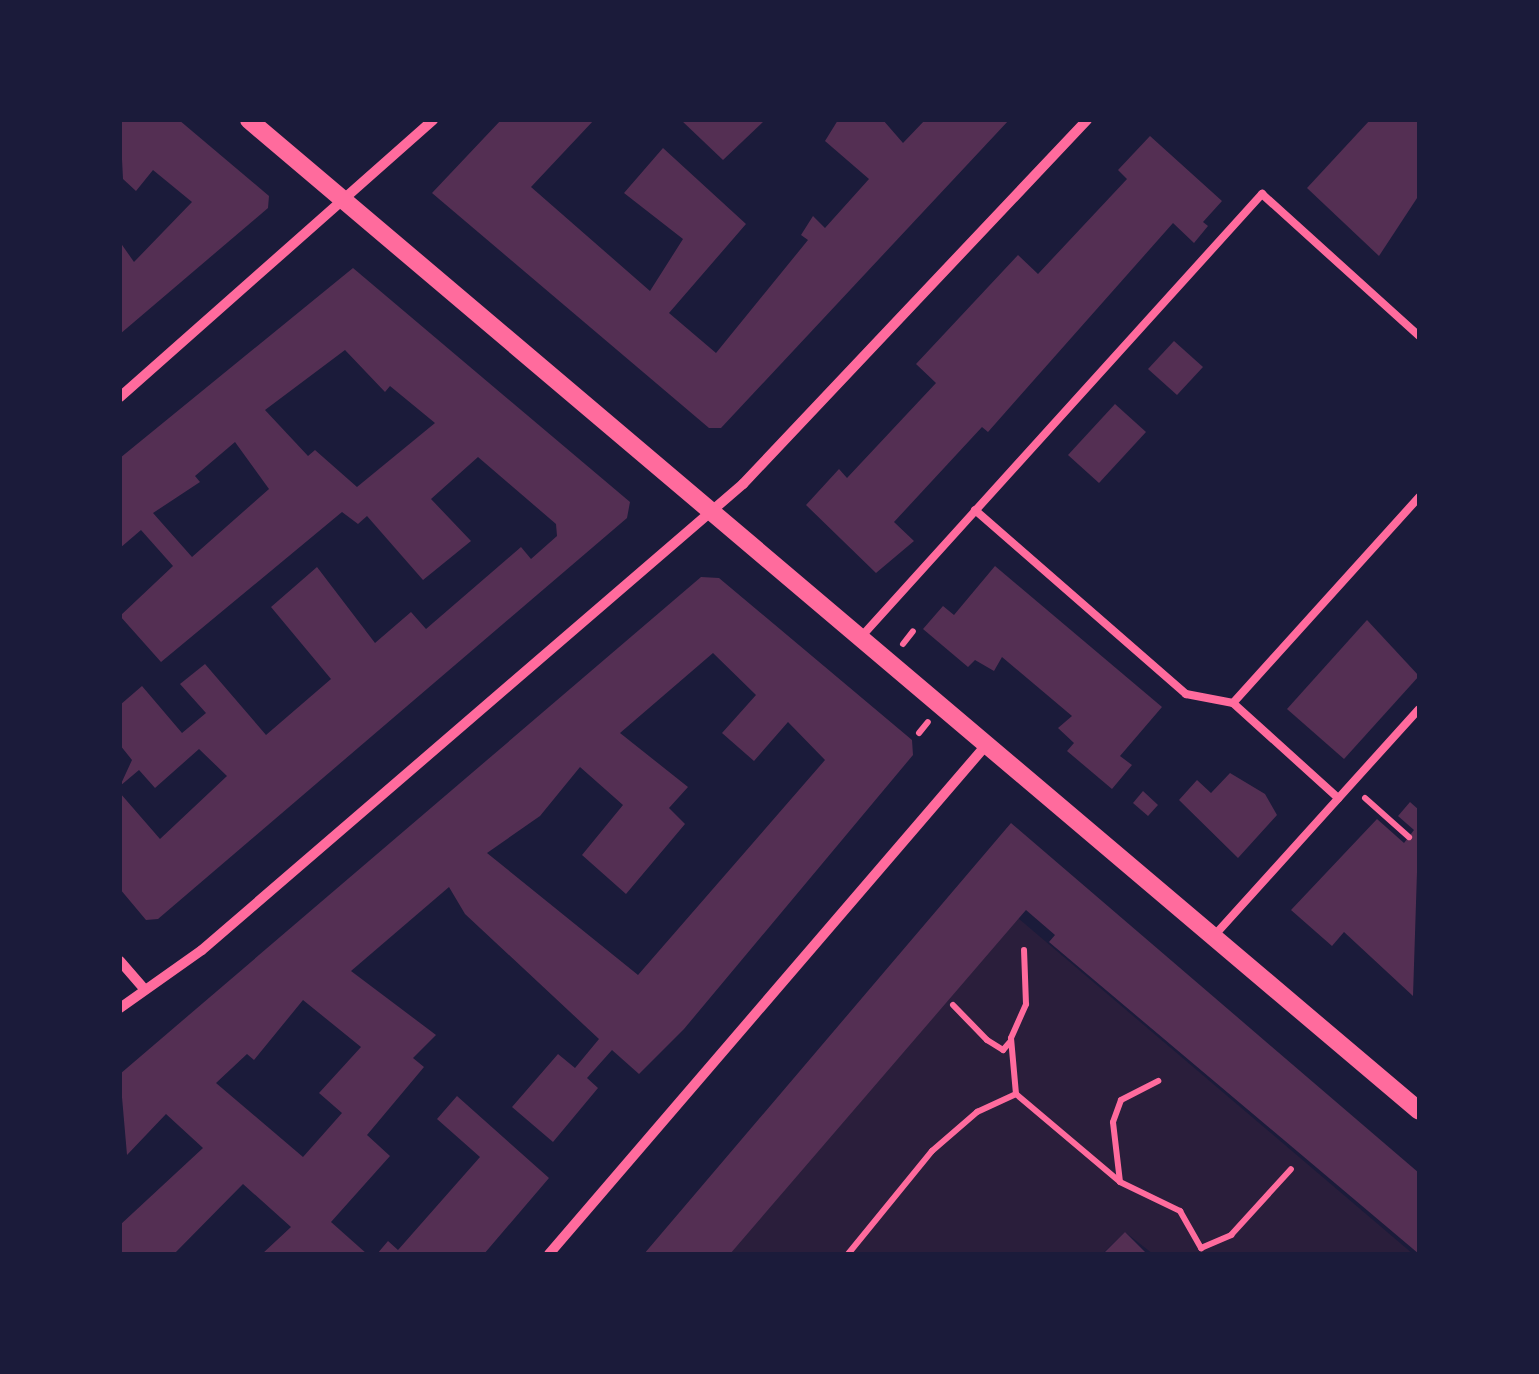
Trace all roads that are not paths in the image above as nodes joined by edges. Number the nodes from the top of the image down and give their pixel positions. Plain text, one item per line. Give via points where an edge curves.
1 (249, 120) edge
2 (433, 120) edge
3 (1087, 120) edge
4 (346, 202) junction
5 (1419, 336) edge
6 (120, 396) edge
7 (1419, 496) edge
8 (711, 510) junction
9 (976, 510) junction
10 (860, 637) junction
11 (1232, 703) junction
12 (1419, 710) edge
13 (988, 744) junction
14 (1338, 798) junction
15 (1212, 937) junction
16 (120, 961) edge
17 (144, 990) junction
18 (120, 1008) edge
19 (1419, 1111) edge
20 (549, 1254) edge

1 - 4 street
2 - 4 street
3 - 8 street
4 - 6 street
4 - 8 street
5 - 9 lane via 1262,194
7 - 11 lane
8 - 10 street
8 - 17 street via 202,950
9 - 10 lane
9 - 11 lane via 1186,694
10 - 13 street
11 - 14 lane
12 - 14 lane
13 - 15 street
13 - 20 street
14 - 15 lane
15 - 19 street
16 - 17 street
17 - 18 street

